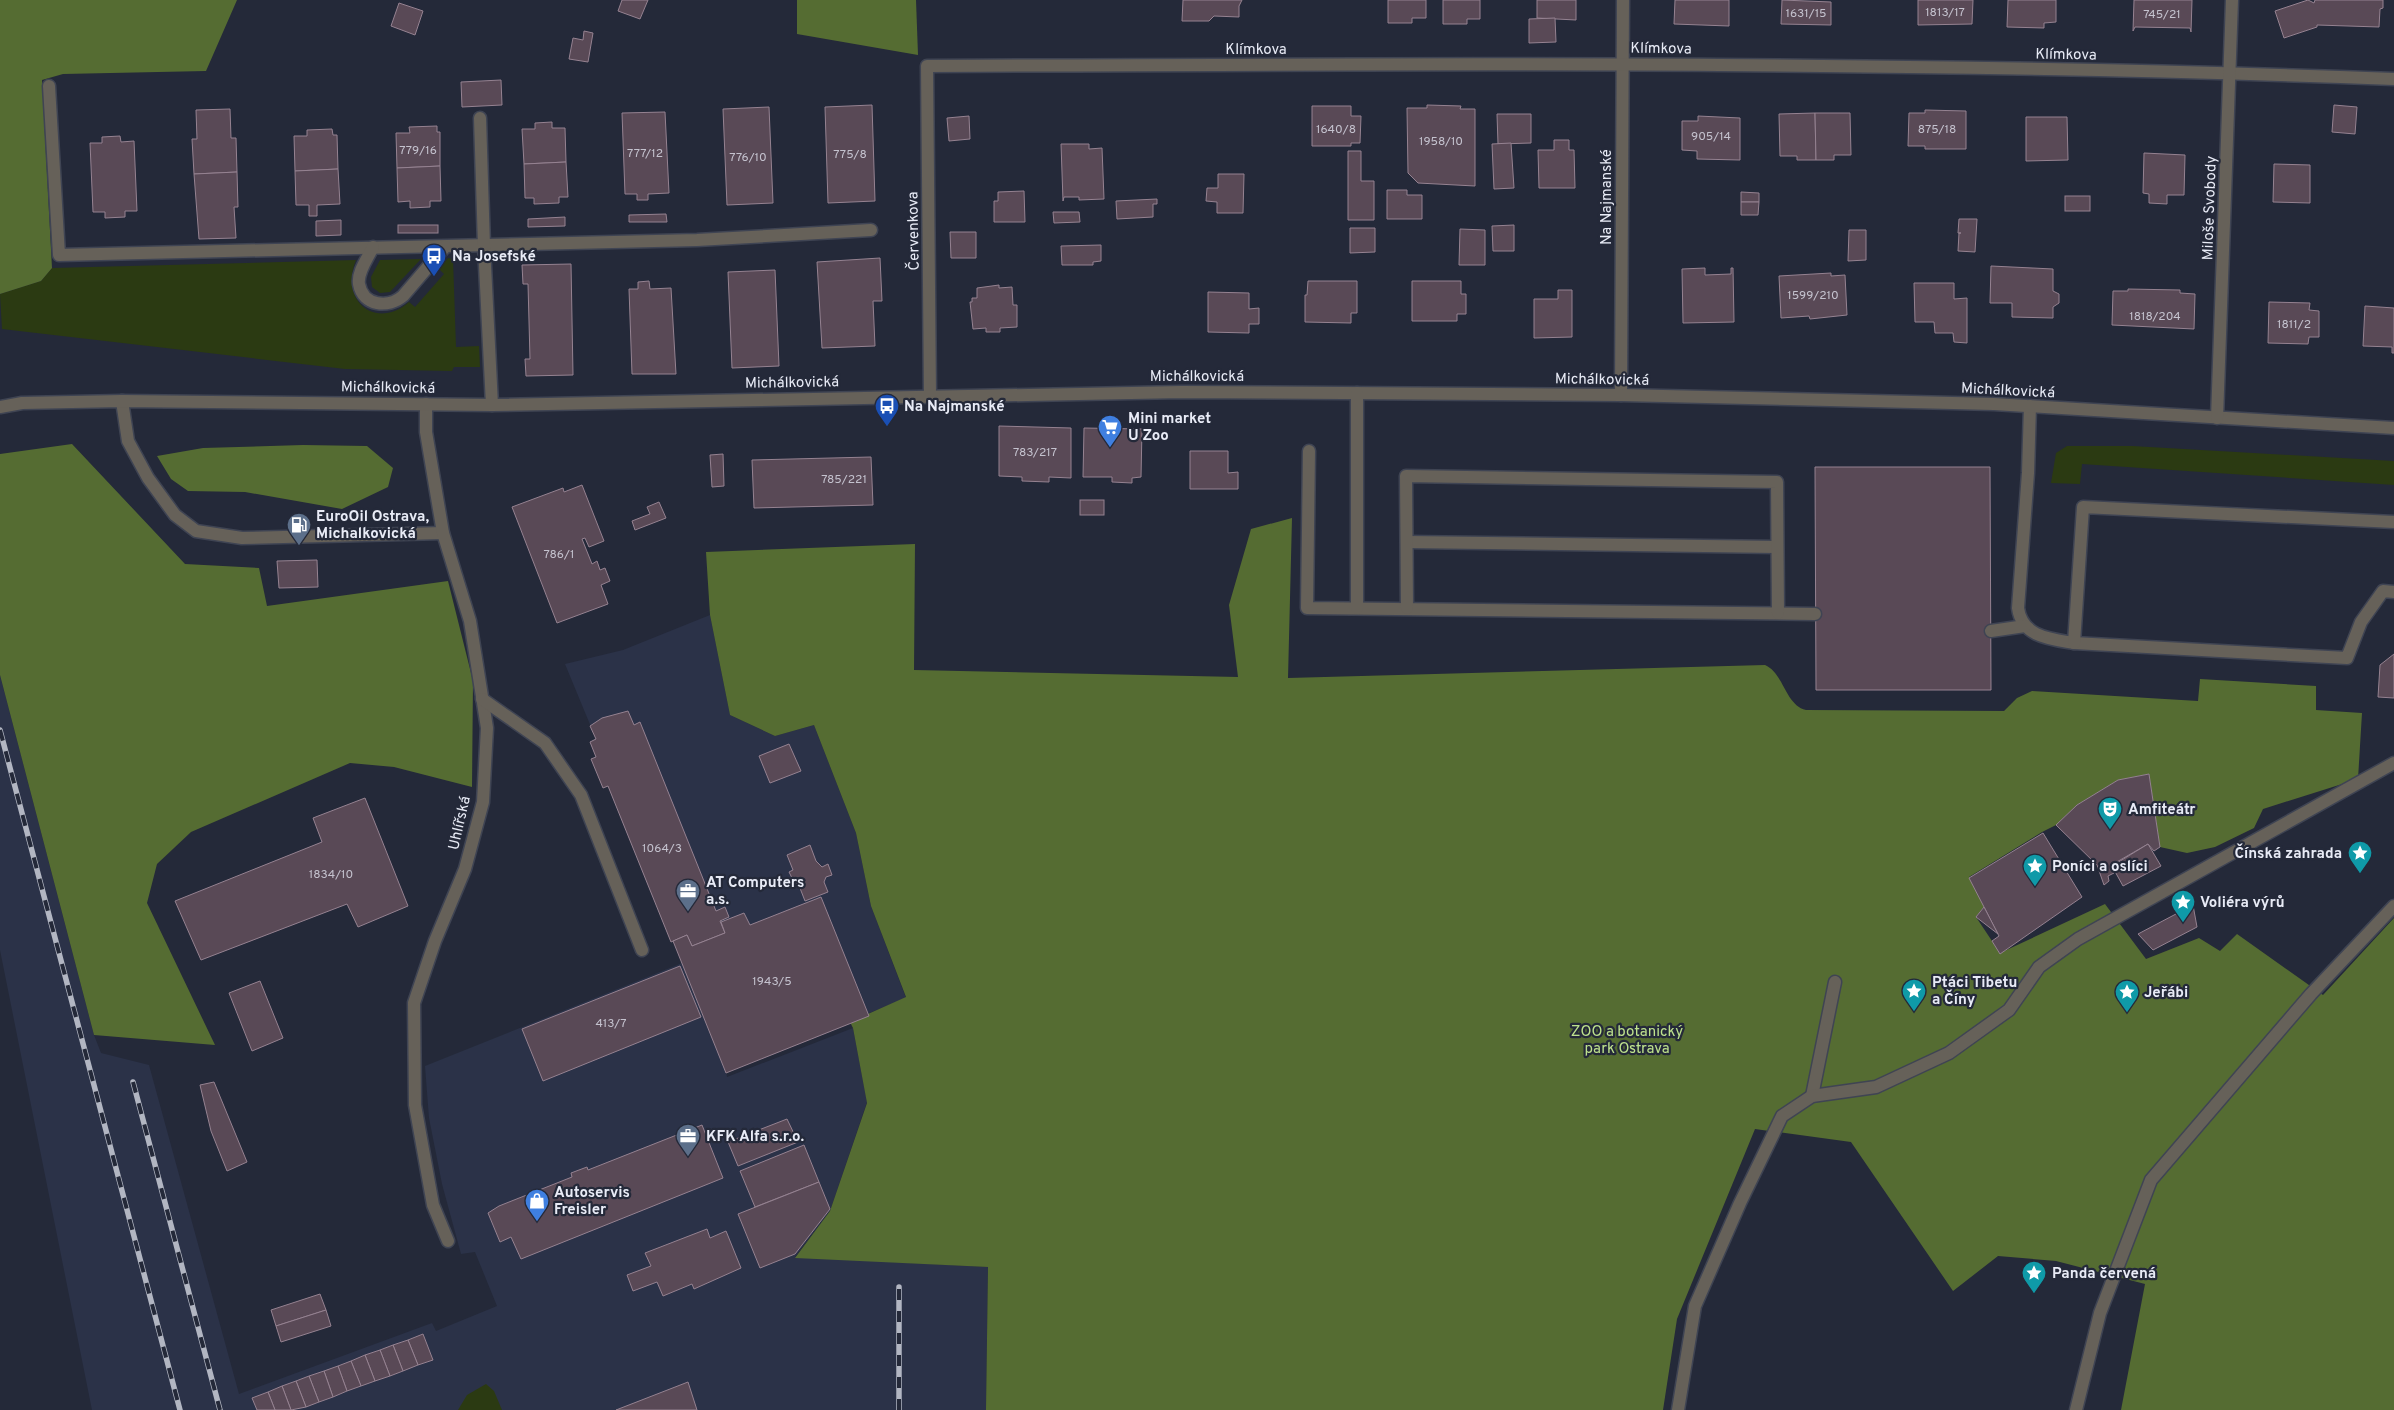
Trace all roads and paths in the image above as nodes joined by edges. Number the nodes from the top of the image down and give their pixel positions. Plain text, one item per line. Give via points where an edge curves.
1 (1623, 0) edge
2 (2232, 0) edge
3 (1623, 64) junction
4 (927, 66) joint
5 (2230, 73) junction
6 (2394, 79) edge
7 (49, 86) dead end
8 (480, 118) dead end
9 (870, 230) dead end
10 (484, 246) junction
11 (373, 247) junction
12 (445, 247) junction
13 (1357, 393) junction
14 (1621, 395) junction
15 (930, 396) junction
16 (122, 400) junction
17 (426, 404) junction
18 (492, 405) junction
19 (2030, 406) junction
20 (0, 407) edge
21 (2217, 418) junction
22 (2394, 428) edge
23 (1308, 451) dead end
24 (2394, 522) edge
25 (443, 533) junction
26 (1406, 542) junction
27 (1777, 547) junction
28 (2394, 592) edge
29 (1357, 608) junction
30 (1407, 608) junction
31 (1778, 613) junction
32 (1815, 614) dead end
33 (2025, 626) junction
34 (1991, 631) dead end
35 (2074, 643) junction
36 (482, 699) junction
37 (2394, 763) edge
38 (2394, 906) edge
39 (642, 950) dead end
40 (1835, 982) dead end
41 (1812, 1096) junction
42 (448, 1241) dead end
43 (1678, 1410) edge
44 (2076, 1410) edge

1 - 3 street, Na Najmanské
2 - 5 street, Miloše Svobody
3 - 4 street, Klímkova
3 - 5 street, Klímkova
3 - 14 street, Na Najmanské
4 - 15 street, Červenkova
5 - 6 street, Klímkova
5 - 21 street, Miloše Svobody
7 - 11 street via 58,255
8 - 10 street
9 - 10 street via 697,240
10 - 12 street
10 - 18 street
11 - 12 street
11 - 12 street via 359,284 369,300 387,305 403,296
13 - 14 street, Michálkovická
13 - 15 street, Michálkovická
13 - 29 street
14 - 19 street, Michálkovická
15 - 18 street, Michálkovická
16 - 17 street, Michálkovická
16 - 20 street, Michálkovická via 22,403
16 - 25 street via 128,441 148,478 175,515 196,530 242,538
17 - 18 street, Michálkovická
17 - 25 street, Uhlířská via 426,432
19 - 21 street, Michálkovická
19 - 33 street via 2018,608
21 - 22 street, Michálkovická
23 - 29 street via 1307,608
24 - 35 street via 2083,507
25 - 36 street, Uhlířská via 470,621
26 - 27 street
26 - 27 street via 1406,476 1426,476 1777,482
26 - 30 street
27 - 31 street
28 - 35 street via 2383,591 2366,614 2346,658
29 - 30 street
30 - 31 street
31 - 32 street
33 - 34 street
33 - 35 street via 2045,639
36 - 39 street via 545,743 581,795
36 - 42 street, Uhlířská via 487,728 483,802 465,869 414,1003 415,1105 433,1205
37 - 41 street via 2078,940 2039,967 2009,1010 1949,1053 1876,1087
38 - 44 street via 2311,994 2151,1180 2100,1313
40 - 41 street
41 - 43 street via 1782,1116 1695,1306

